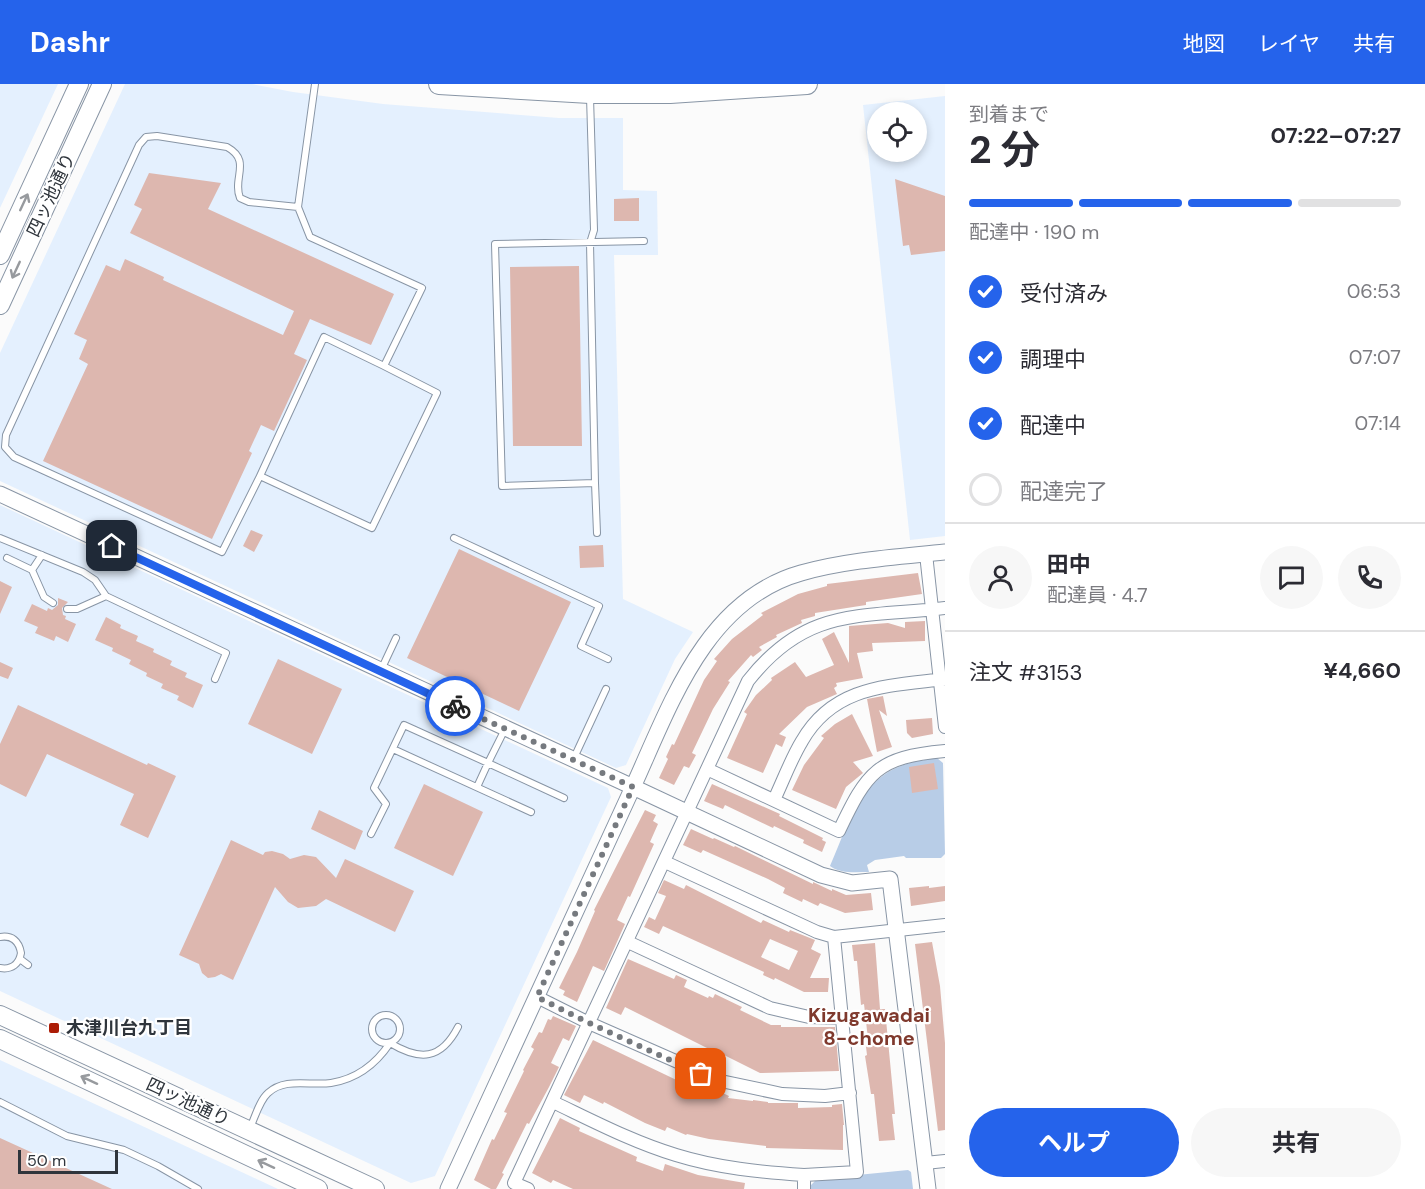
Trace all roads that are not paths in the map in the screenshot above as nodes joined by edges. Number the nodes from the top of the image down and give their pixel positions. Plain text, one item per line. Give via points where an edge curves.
1 (79, 84) edge
2 (102, 84) edge
3 (315, 84) edge
4 (439, 84) edge
5 (807, 84) edge
6 (590, 93) junction
7 (298, 207) junction
8 (644, 241) dead end
9 (590, 243) junction
10 (1, 252) edge
11 (0, 305) edge
12 (384, 366) junction
13 (260, 476) junction
14 (595, 483) junction
15 (0, 494) edge
16 (597, 533) dead end
17 (0, 538) edge
18 (454, 538) dead end
19 (945, 552) edge
20 (926, 554) junction
21 (42, 555) junction
22 (7, 558) dead end
23 (32, 570) junction
24 (106, 596) junction
25 (53, 603) dead end
26 (67, 609) dead end
27 (939, 609) edge
28 (396, 638) dead end
29 (608, 659) dead end
30 (380, 671) junction
31 (215, 679) dead end
32 (942, 679) edge
33 (606, 689) dead end
34 (945, 727) edge
35 (505, 729) junction
36 (393, 749) junction
37 (945, 751) edge
38 (573, 760) junction
39 (488, 763) junction
40 (706, 770) junction
41 (477, 787) junction
42 (633, 787) junction
43 (564, 798) dead end
44 (774, 800) junction
45 (531, 812) dead end
46 (687, 812) junction
47 (371, 834) dead end
48 (665, 862) junction
49 (945, 925) edge
50 (945, 930) edge
51 (897, 931) junction
52 (0, 937) edge
53 (834, 937) junction
54 (628, 942) junction
55 (20, 959) junction
56 (28, 965) dead end
57 (0, 968) edge
58 (537, 997) junction
59 (0, 1015) edge
60 (842, 1018) junction
61 (589, 1023) junction
62 (458, 1028) dead end
63 (0, 1039) edge
64 (390, 1044) junction
65 (850, 1093) junction
66 (0, 1102) edge
67 (553, 1102) junction
68 (249, 1130) junction
69 (945, 1161) edge
70 (925, 1163) junction
71 (804, 1175) junction
72 (198, 1189) edge
73 (318, 1189) edge
74 (375, 1189) edge
75 (448, 1189) edge
76 (528, 1189) edge
77 (804, 1189) edge
78 (928, 1189) edge

10 -> 1 main road, 四ッ池通り
2 -> 11 main road, 四ッ池通り
3 - 7 lane
4 - 6 main road
5 - 6 main road via 670,93
6 - 9 lane via 594,230
7 - 12 lane via 310,237 422,288
7 - 13 lane via 240,198 237,191 241,163 236,152 227,147 146,137 6,435 5,447 14,457 222,552
8 - 9 lane
9 - 14 lane
9 - 14 lane via 495,244 502,486
12 - 13 lane via 324,337
12 - 13 lane via 437,393 372,528
14 - 16 lane
15 - 30 street
17 - 21 lane
18 - 29 lane via 599,606 580,646
19 - 20 street
20 - 27 street
20 - 42 street via 799,573 740,607 696,657
21 - 23 lane
21 - 24 lane via 83,572 95,580
22 - 23 lane
23 - 25 lane via 44,597
24 - 26 lane via 77,609
24 - 31 lane via 226,653
27 - 32 street
27 - 40 street via 829,621 785,644 748,681
28 - 30 lane
30 - 35 street
32 - 34 street
32 - 44 street via 876,687 829,710 802,741
33 - 38 lane
35 - 38 street
35 - 39 lane
36 - 39 lane via 404,725
36 - 41 lane
36 - 47 lane via 375,788 386,804
37 - 44 street via 900,757 881,768 860,790 839,831
38 - 42 street
39 - 41 lane
39 - 43 lane
40 - 44 street
40 - 46 street
41 - 45 lane
42 - 46 street
42 - 58 street
46 - 48 street
46 - 51 street via 821,875 852,883 890,879
48 - 53 street
48 - 54 street
49 - 50 street
49 - 51 street
51 - 53 street
51 - 70 street
52 - 55 lane via 17,941
53 - 60 street
54 - 60 street via 770,1008 809,1017
54 - 61 street
55 - 56 lane
55 - 57 lane via 11,968
58 - 61 street
58 - 75 street
59 - 68 main road, 四ッ池通り
60 - 65 street
61 - 65 street via 701,1074 740,1086 804,1095
61 - 67 street
62 - 64 lane via 442,1050 430,1055 404,1052
73 -> 63 main road, 四ッ池通り
64 - 64 lane via 399,1037 401,1027 395,1018 380,1016 373,1024 373,1035
64 - 68 lane via 371,1065 347,1080 275,1088 263,1100
65 - 71 street via 857,1172
66 - 72 lane via 67,1136 123,1150
67 - 71 street via 628,1138 676,1155 731,1168
67 - 76 street via 514,1183
68 - 74 main road, 四ッ池通り
69 - 70 street
70 - 78 street
71 - 77 street

